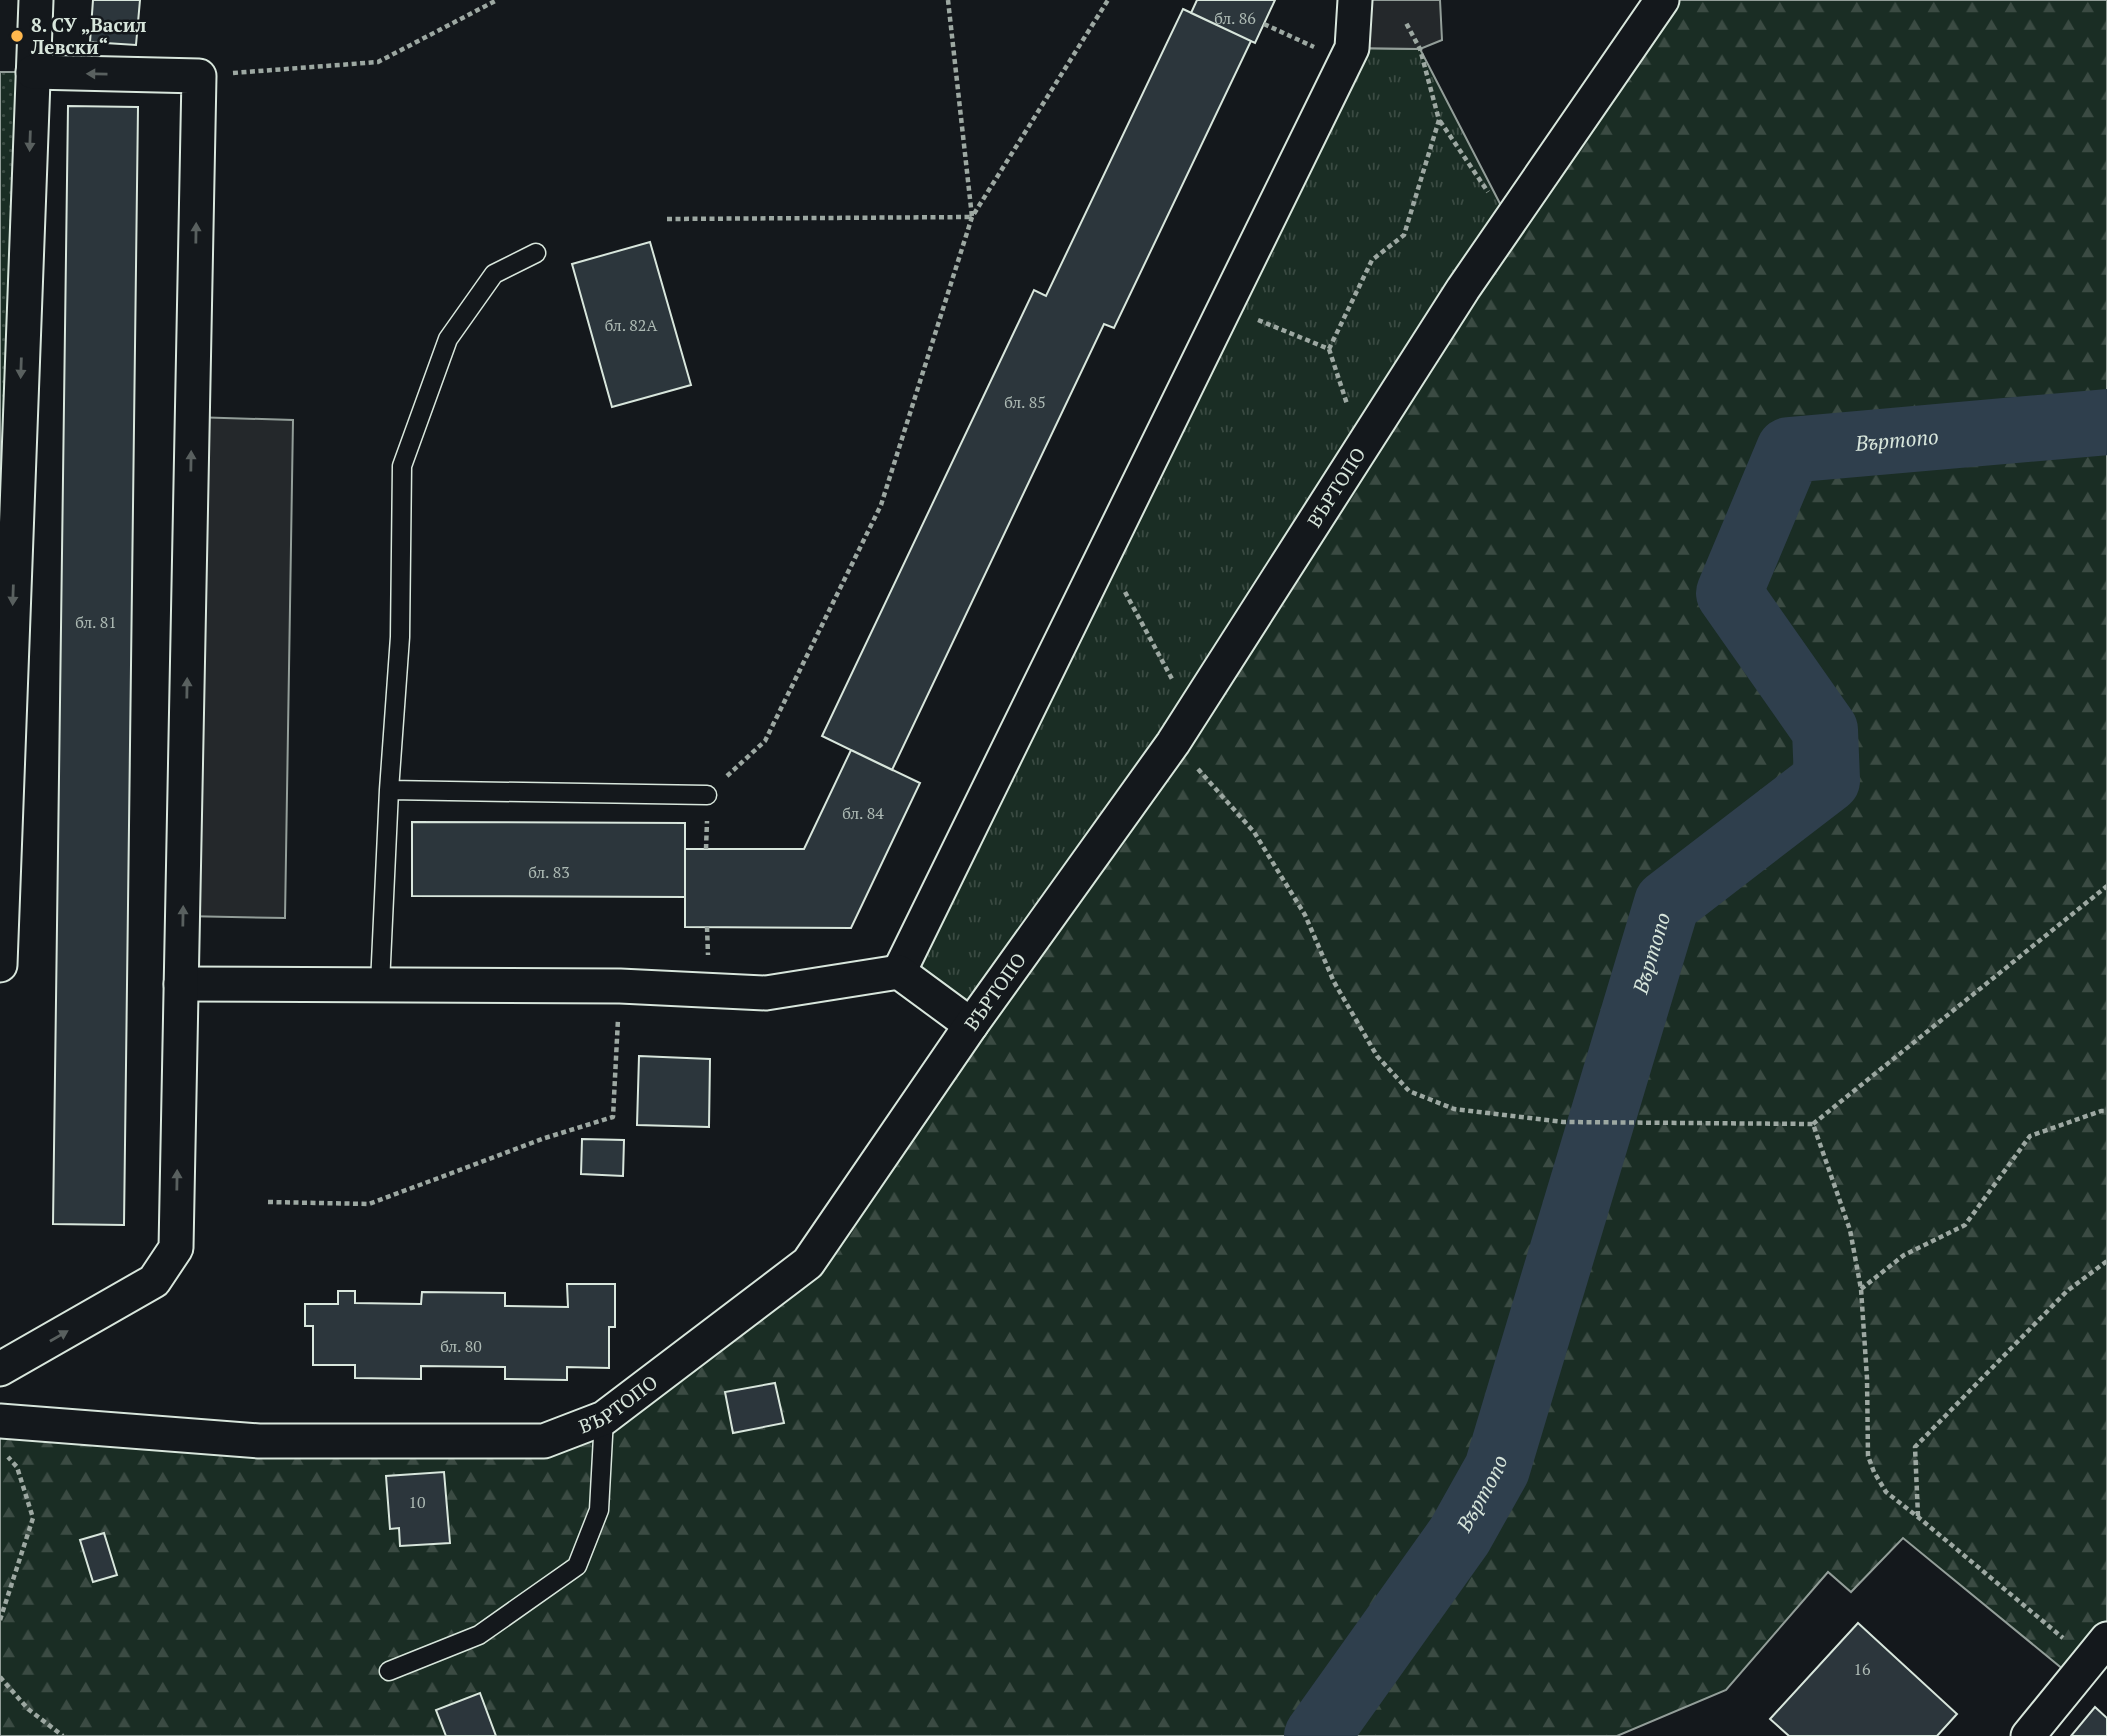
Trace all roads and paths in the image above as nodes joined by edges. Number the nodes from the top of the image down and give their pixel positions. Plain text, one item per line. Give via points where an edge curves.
1 (36, 0) edge
2 (497, 0) edge
3 (948, 0) edge
4 (1108, 0) edge
5 (1355, 0) edge
6 (1662, 0) edge
7 (1405, 21) dead end
8 (1264, 24) dead end
9 (1294, 37) dead end
10 (33, 72) junction
11 (199, 76) junction
12 (1439, 120) junction
13 (971, 217) junction
14 (667, 219) dead end
15 (1509, 221) junction
16 (536, 253) dead end
17 (1225, 306) junction
18 (1329, 349) junction
19 (1362, 448) junction
20 (1104, 555) junction
21 (1172, 689) dead end
22 (1173, 743) junction
23 (389, 790) junction
24 (707, 795) joint
25 (2107, 886) edge
26 (0, 965) edge
27 (899, 972) junction
28 (181, 984) junction
29 (380, 984) junction
30 (620, 986) junction
31 (971, 1025) junction
32 (2107, 1111) edge
33 (1813, 1124) junction
34 (268, 1202) dead end
35 (2107, 1261) edge
36 (1861, 1289) junction
37 (0, 1369) edge
38 (604, 1418) junction
39 (0, 1421) edge
40 (0, 1448) edge
41 (1918, 1517) junction
42 (0, 1620) edge
43 (2099, 1650) edge
44 (389, 1671) dead end
45 (0, 1677) edge
46 (63, 1736) edge
47 (2028, 1736) edge

1 - 10 street
2 - 11 path via 378,62
3 - 13 path
4 - 13 path
5 - 17 street via 1352,48
6 - 15 street, ВЪРТОПО
7 - 12 path via 1420,49
8 - 9 path
11 -> 10 street
10 -> 26 street
28 -> 11 street
12 - 15 path
12 - 18 path via 1404,235 1373,260
13 - 14 path
13 - 24 path via 881,505 765,741
15 - 19 street, ВЪРТОПО
16 - 23 lane via 494,274 448,339 402,466 400,637
17 - 18 path
17 - 20 street
18 - 19 path
19 - 22 street, ВЪРТОПО
20 - 21 path via 1172,676
20 - 27 street
22 - 31 street, ВЪРТОПО
22 - 33 path via 1254,832 1305,915 1334,982 1377,1056 1409,1091 1454,1109 1563,1122
23 - 24 lane
23 - 29 lane
25 - 33 path
27 - 30 street via 766,993
27 - 31 street
28 - 29 street
37 -> 28 street via 154,1281 176,1248
29 - 30 street
30 - 34 path via 612,1117 369,1204
31 - 38 street, ВЪРТОПО via 808,1263
32 - 36 path via 2030,1136 1965,1225 1904,1255
33 - 36 path via 1850,1230
35 - 41 path via 2067,1291 1915,1447
36 - 41 path via 1868,1457 1886,1492
38 - 39 street, ВЪРТОПО via 544,1441 259,1441
38 - 44 lane via 599,1510 577,1566 479,1635
40 - 42 path via 17,1467 33,1518
41 - 43 path
43 - 47 street
45 - 46 path via 27,1709

